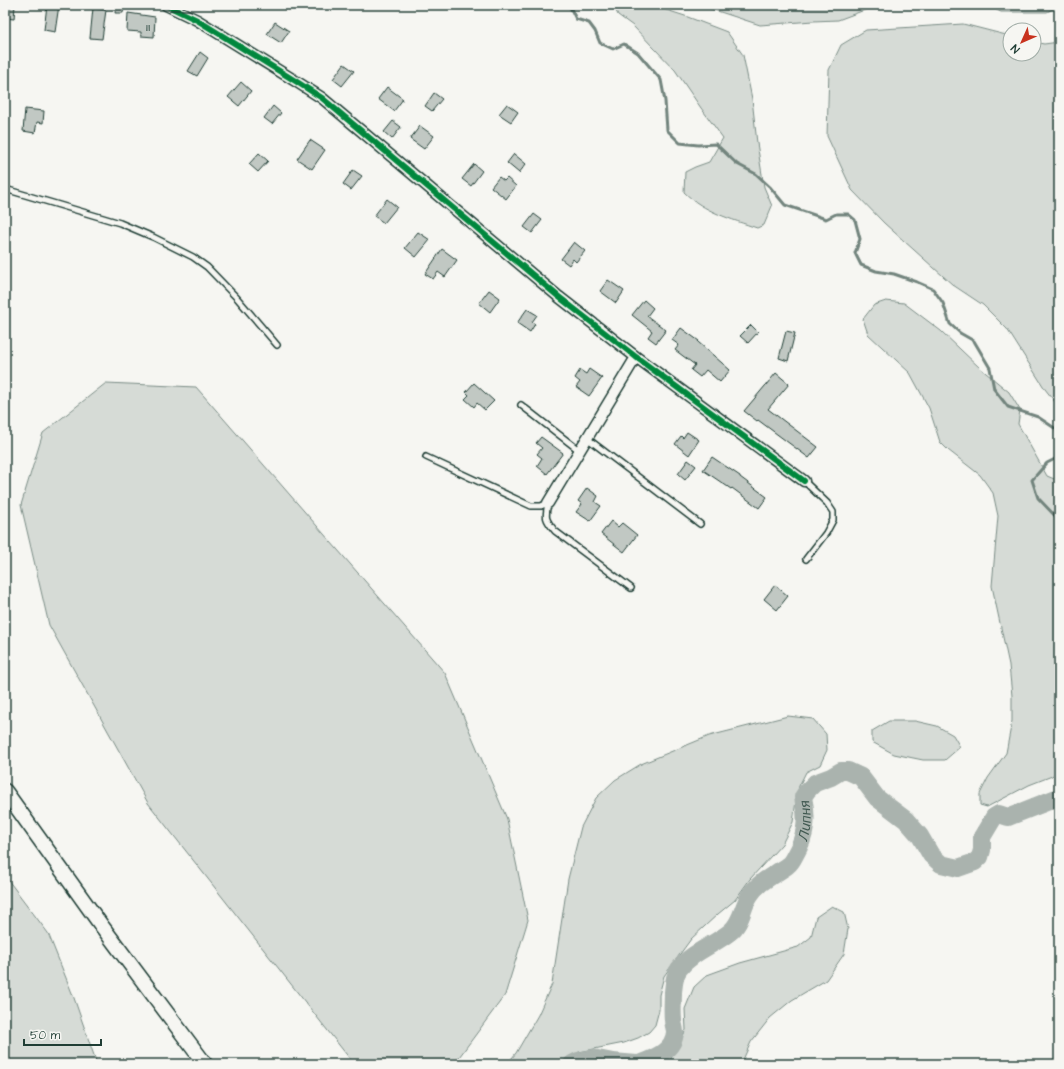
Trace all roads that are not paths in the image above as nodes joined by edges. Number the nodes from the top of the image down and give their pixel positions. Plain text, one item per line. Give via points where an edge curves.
1 (166, 5) edge
2 (5, 189) edge
3 (277, 345) dead end
4 (636, 357) junction
5 (521, 405) dead end
6 (588, 439) junction
7 (580, 451) junction
8 (426, 457) dead end
9 (804, 481) joint
10 (548, 503) junction
11 (700, 524) dead end
12 (806, 559) dead end
13 (631, 588) dead end
14 (5, 791) edge
15 (205, 1064) edge

1 - 4 street via 197,20 322,98 559,297
2 - 3 lane via 120,224 194,256 237,298
4 - 6 street
4 - 9 street
5 - 7 lane
6 - 7 street
6 - 11 lane
7 - 10 street
8 - 10 lane via 531,506
9 - 12 lane via 833,512 833,520 826,533
10 - 13 lane via 546,515 555,531
14 - 15 main road

